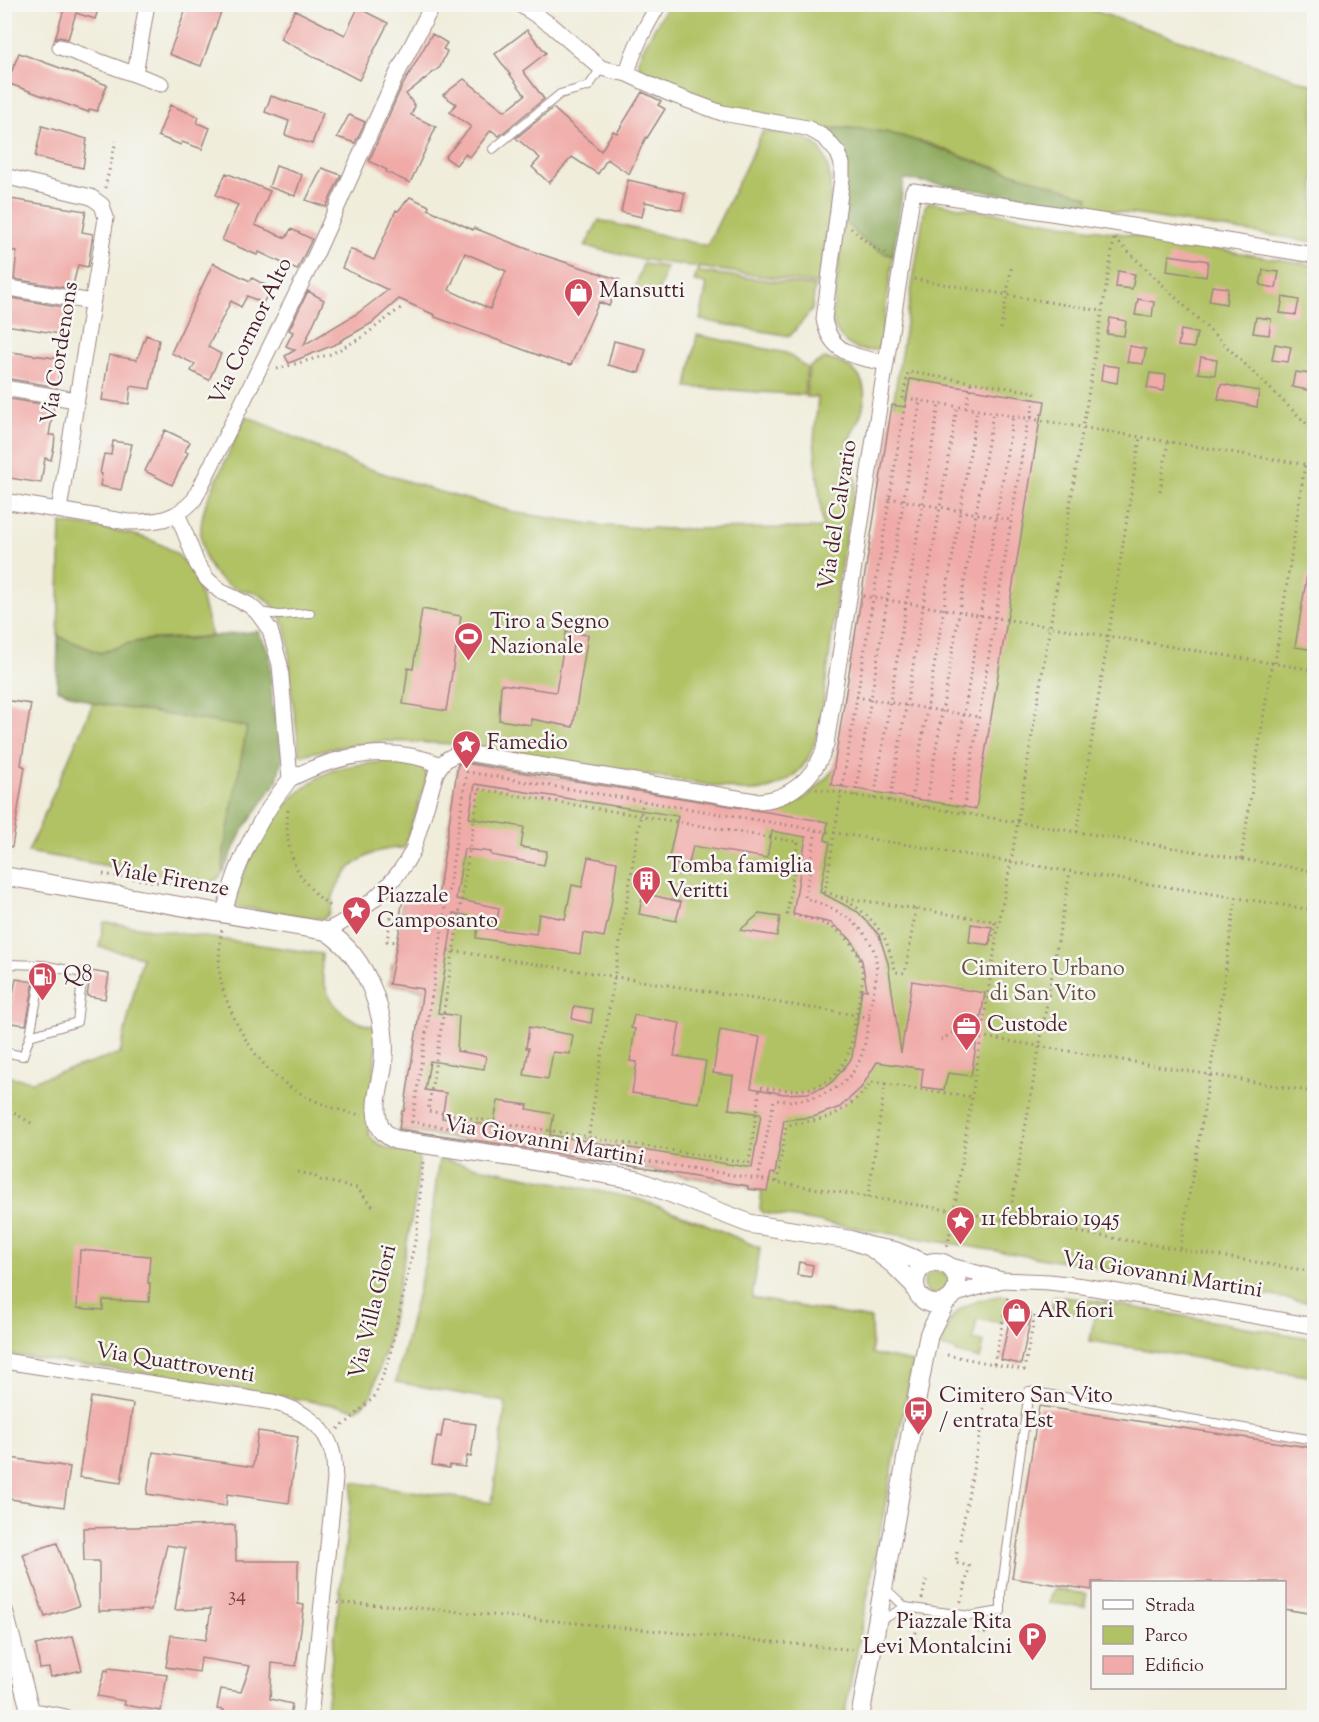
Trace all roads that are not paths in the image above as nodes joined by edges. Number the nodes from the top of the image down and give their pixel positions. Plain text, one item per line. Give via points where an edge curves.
1 (147, 4) edge
2 (434, 4) edge
3 (519, 4) edge
4 (659, 4) edge
5 (60, 47) dead end
6 (601, 68) junction
7 (135, 74) junction
8 (627, 74) junction
9 (161, 84) dead end
10 (493, 148) dead end
11 (4, 176) edge
12 (1314, 255) edge
13 (4, 287) edge
14 (92, 302) junction
15 (886, 363) junction
16 (4, 388) edge
17 (76, 400) junction
18 (4, 501) edge
19 (58, 510) junction
20 (178, 515) junction
21 (257, 612) junction
22 (309, 614) dead end
23 (441, 765) junction
24 (290, 779) junction
25 (4, 876) edge
26 (224, 914) junction
27 (326, 931) junction
28 (43, 965) junction
29 (5, 981) edge
30 (30, 1036) junction
31 (4, 1052) edge
32 (868, 1246) junction
33 (938, 1260) junction
34 (1002, 1280) junction
35 (919, 1293) junction
36 (949, 1298) junction
37 (1314, 1326) edge
38 (929, 1334) junction
39 (4, 1361) edge
40 (1314, 1440) edge
41 (884, 1587) junction
42 (905, 1607) junction
43 (4, 1612) edge
44 (878, 1622) junction
45 (31, 1715) edge
46 (64, 1718) edge
47 (310, 1718) edge
48 (860, 1718) edge

1 - 7 street
2 - 20 street, Via Cormor Alto via 194,500
3 - 6 street via 551,24
4 - 8 street via 630,59
5 - 7 street
6 - 8 street
6 - 10 lane via 589,86 560,94
7 - 9 street
8 - 15 street via 722,113 807,128 825,138 842,164 826,329 836,345 847,352
11 - 14 street, Via Cordenons via 91,197 102,205 106,218
12 - 15 street, Via del Calvario via 913,191
13 - 14 street
14 - 17 street, Via Cordenons
15 - 23 street, Via del Calvario via 826,744 806,780 775,799 755,801 467,753 454,755
16 - 17 street
17 - 19 street, Via Cordenons
18 - 19 street
19 - 20 street via 128,522
20 - 21 street via 207,579
21 - 22 lane
21 - 24 street via 270,630 280,665
23 - 24 street via 391,753 366,754 319,765
23 - 27 street via 413,850 399,872 347,920
24 - 26 street via 259,824
25 - 26 street, Viale Firenze
26 - 27 street, Viale Firenze
27 - 32 street, Via Giovanni Martini via 343,944 364,973 378,1008 384,1042 377,1118 388,1136 636,1180 751,1224
28 - 29 lane via 8,964
28 - 30 lane
28 - 30 lane via 83,973 77,1022
30 - 31 lane via 23,1056
32 - 33 street, Via Giovanni Martini
32 - 35 street, Via Giovanni Martini via 893,1264
33 - 34 street, Via Giovanni Martini
33 - 35 street via 917,1273
33 - 36 street via 950,1268 956,1280
34 - 36 street, Via Giovanni Martini
34 - 37 street, Via Giovanni Martini via 1083,1286
35 - 36 street via 935,1304
35 - 38 street
36 - 38 street
38 - 41 street
39 - 47 street, Via Quattroventi via 281,1404 316,1424 333,1454 335,1479
40 - 42 lane via 1029,1391 1001,1611 970,1616
41 - 42 lane
41 - 44 street
42 - 44 lane
43 - 45 street
44 - 48 street
45 - 46 street

